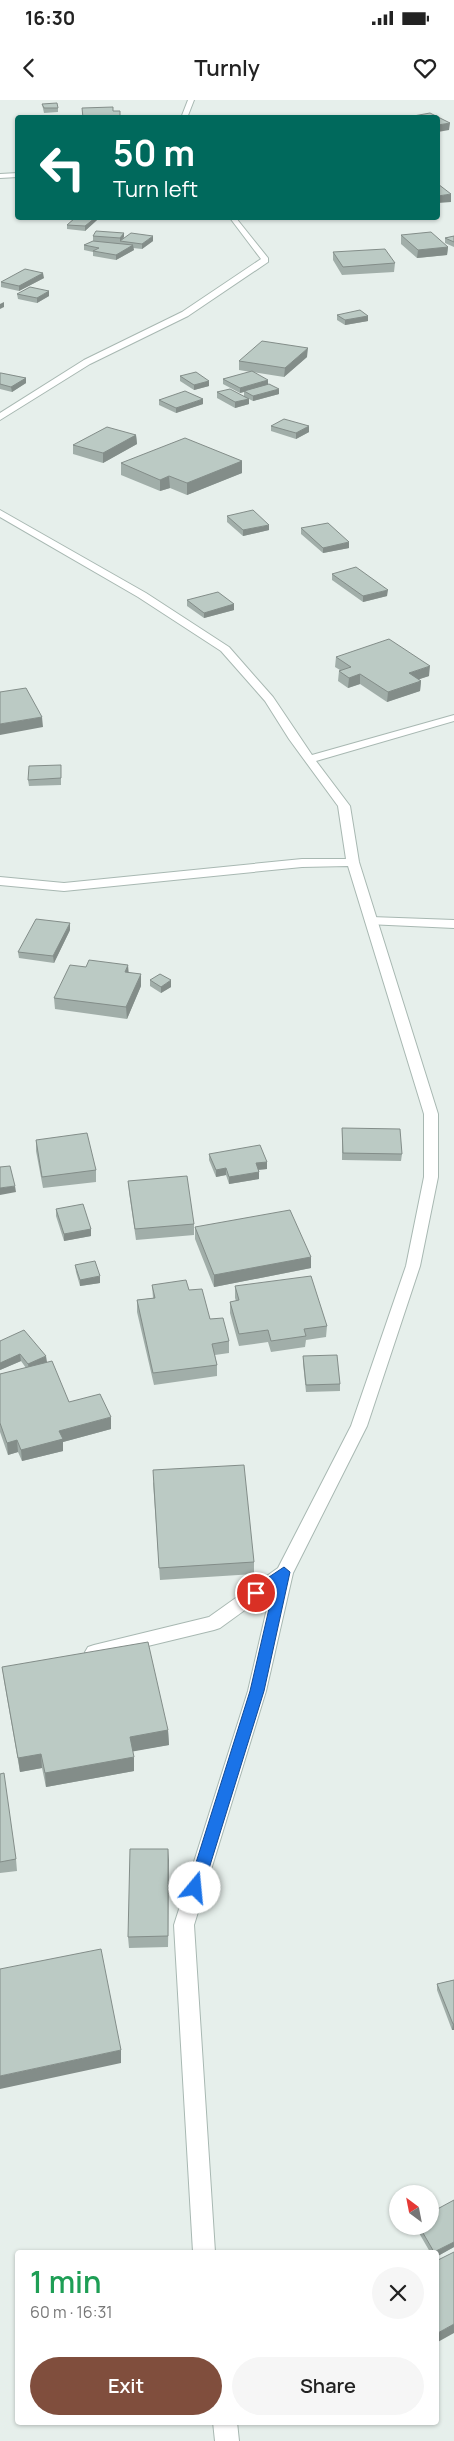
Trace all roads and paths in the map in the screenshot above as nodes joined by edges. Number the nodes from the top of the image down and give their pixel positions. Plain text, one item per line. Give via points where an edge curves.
1 (191, 100) edge
2 (185, 115) edge
3 (15, 175) edge
4 (0, 176) edge
5 (236, 220) edge
6 (0, 417) edge
7 (0, 513) edge
8 (454, 718) edge
9 (311, 760) junction
10 (353, 862) junction
11 (0, 881) edge
12 (371, 921) junction
13 (454, 924) edge
14 (284, 1572) junction
15 (74, 1657) edge
16 (204, 2250) edge
17 (225, 2425) edge
18 (228, 2441) edge

1 - 2 street
3 - 4 street
5 - 6 street via 266,260 185,314 86,362
7 - 9 street via 142,595 225,648 269,699
8 - 9 street
9 - 10 street via 344,806
10 - 11 street via 302,863 64,886
10 - 12 street
12 - 13 street
12 - 14 street via 431,1114 431,1177 413,1266 359,1426
14 - 15 street via 214,1623
14 - 16 street via 257,1691 184,1924
17 - 18 street

